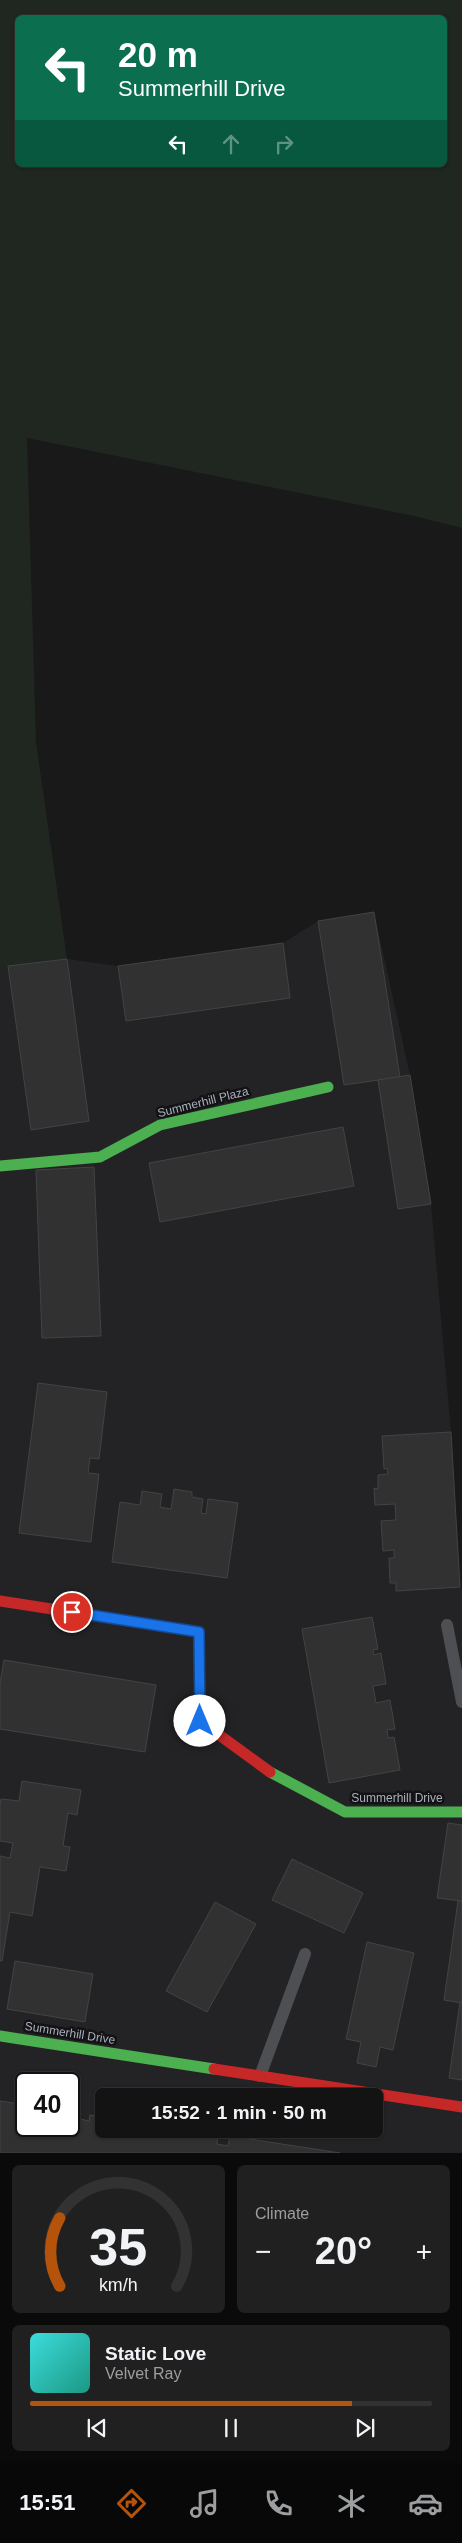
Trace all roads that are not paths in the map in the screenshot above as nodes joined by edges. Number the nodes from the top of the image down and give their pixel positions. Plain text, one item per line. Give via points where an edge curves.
1 (328, 1087) dead end
2 (0, 1166) edge
3 (0, 1601) edge
4 (447, 1625) dead end
5 (462, 1702) edge
6 (462, 1812) edge
7 (305, 1954) dead end
8 (0, 2036) edge
9 (260, 2076) junction
10 (462, 2107) edge

1 - 2 street, Summerhill Plaza via 160,1125 100,1157
3 - 6 street, Summerhill Drive via 199,1632 200,1721 276,1776 346,1812
4 - 5 lane
7 - 9 lane
8 - 9 street, Summerhill Drive
9 - 10 street, Summerhill Drive

